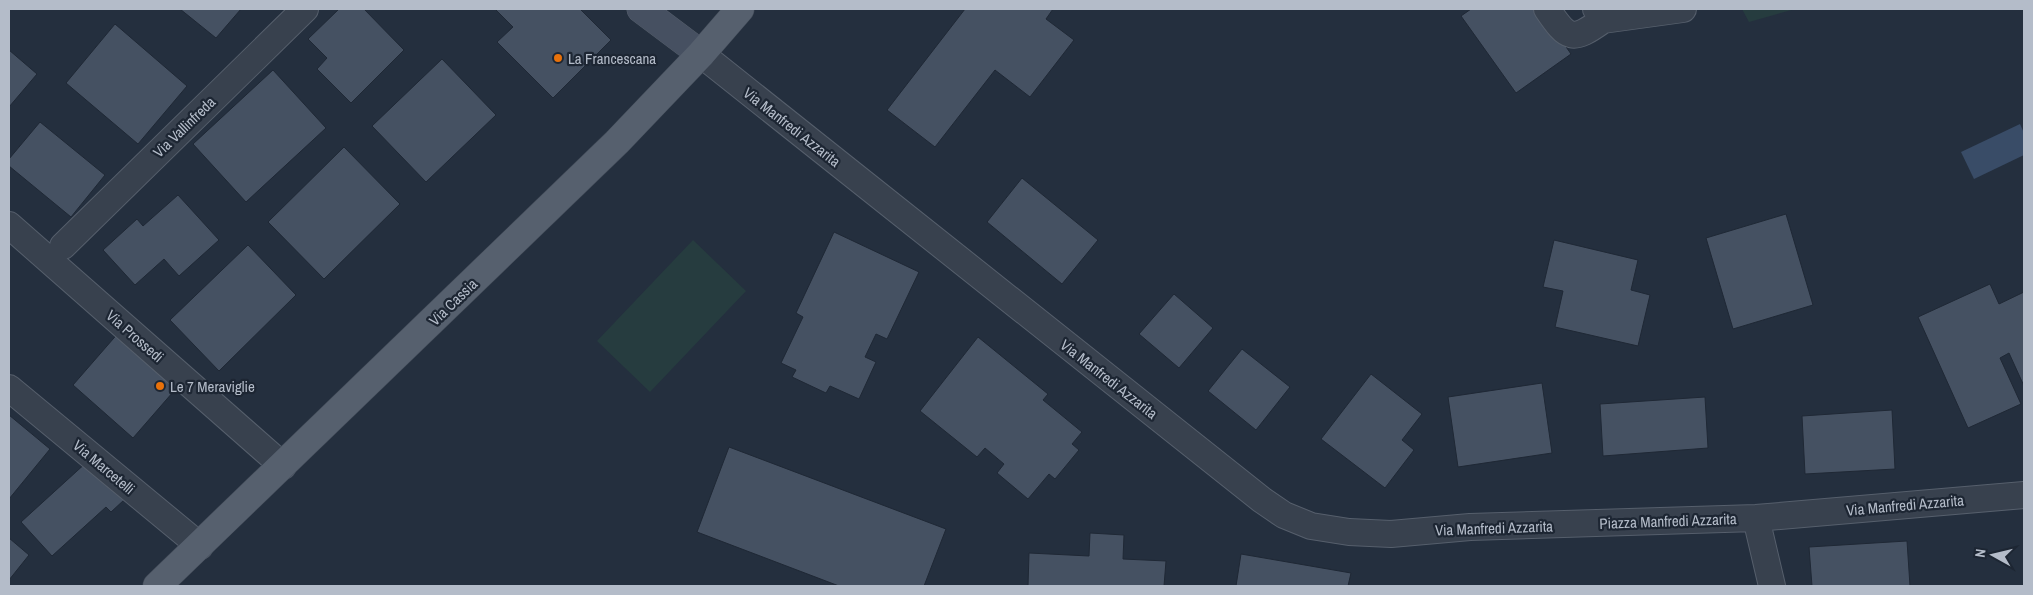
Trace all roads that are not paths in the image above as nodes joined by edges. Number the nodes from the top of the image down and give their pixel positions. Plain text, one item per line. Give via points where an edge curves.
1 (305, 9) edge
2 (641, 9) edge
3 (740, 9) edge
4 (1547, 9) edge
5 (1683, 9) edge
6 (1600, 14) edge
7 (701, 54) junction
8 (9, 225) edge
9 (63, 246) dead end
10 (9, 388) edge
11 (283, 466) junction
12 (2024, 495) edge
13 (1756, 518) junction
14 (1580, 525) joint
15 (200, 546) junction
16 (157, 586) edge
17 (1772, 586) edge

1 - 9 street, Via Vallinfreda
2 - 7 street
3 - 7 main road, Via Cassia
4 - 6 street via 1562,31 1574,36 1584,33
5 - 6 street
7 - 11 main road, Via Cassia via 617,142
7 - 14 street, Via Manfredi Azzarita via 1262,500 1297,522 1328,530 1370,534 1470,527
8 - 11 street, Via Prossedi
10 - 15 street, Via Marcetelli
11 - 15 main road, Via Cassia
12 - 13 street, Via Manfredi Azzarita
13 - 14 street, Piazza Manfredi Azzarita
13 - 17 street
15 - 16 main road, Via Cassia

